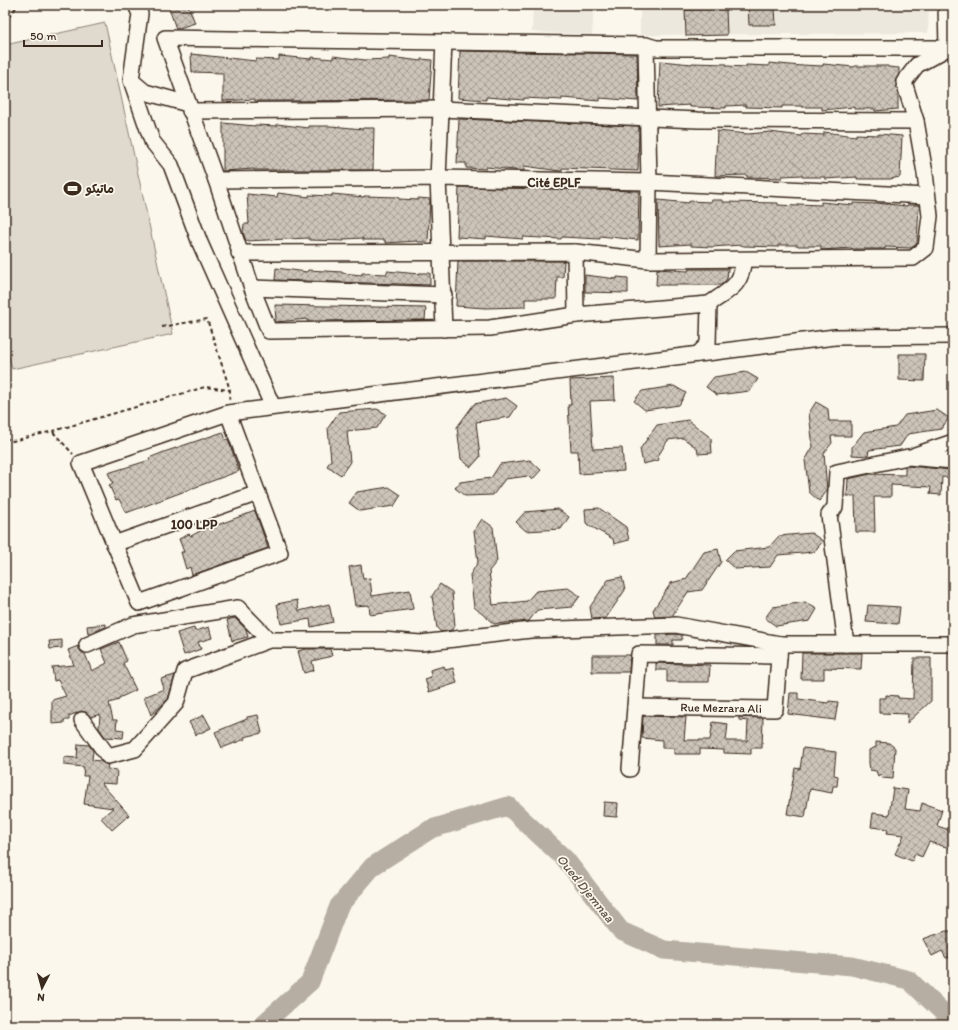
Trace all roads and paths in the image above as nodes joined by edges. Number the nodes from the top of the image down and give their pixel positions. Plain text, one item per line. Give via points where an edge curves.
1 (18, 5) edge
2 (136, 5) edge
3 (946, 5) edge
4 (5, 22) edge
5 (5, 33) edge
6 (444, 42) junction
7 (8, 44) dead end
8 (646, 45) junction
9 (947, 48) junction
10 (131, 80) junction
11 (189, 107) junction
12 (440, 109) junction
13 (648, 117) junction
14 (916, 121) junction
15 (438, 178) junction
16 (216, 180) junction
17 (649, 182) junction
18 (927, 196) junction
19 (442, 252) junction
20 (575, 252) junction
21 (239, 253) junction
22 (648, 260) junction
23 (743, 260) junction
24 (252, 288) junction
25 (444, 295) junction
26 (708, 304) junction
27 (576, 315) junction
28 (162, 327) dead end
29 (444, 329) junction
30 (953, 336) edge
31 (698, 354) junction
32 (230, 390) junction
33 (273, 407) junction
34 (228, 413) junction
35 (53, 431) junction
36 (5, 438) edge
37 (953, 442) edge
38 (908, 457) junction
39 (953, 461) edge
40 (81, 464) junction
41 (258, 493) junction
42 (114, 544) junction
43 (139, 603) junction
44 (133, 625) junction
45 (269, 640) junction
46 (846, 644) junction
47 (953, 644) edge
48 (87, 645) dead end
49 (780, 650) junction
50 (635, 707) junction
51 (82, 720) dead end
52 (630, 769) dead end

1 - 4 path
2 - 10 street via 140,14
3 - 9 street
5 - 7 path
6 - 8 street
6 - 11 street via 165,38
6 - 12 street
8 - 9 street via 656,48
8 - 13 street
9 - 14 street via 916,65 904,82
10 - 11 street via 145,92
10 - 33 street via 152,141 171,165 200,243
11 - 12 street
11 - 16 street
12 - 13 street
12 - 15 street
13 - 14 street via 698,120
13 - 17 street
14 - 18 street
15 - 16 street
15 - 17 street
15 - 19 street
16 - 21 street
17 - 18 street
17 - 22 street
18 - 23 street via 930,216 926,248 914,258
19 - 20 street
19 - 21 street
19 - 25 street
20 - 22 street
20 - 27 street
21 - 24 street
22 - 23 street
23 - 26 street via 743,271 736,285
24 - 25 street
24 - 29 street via 269,331
25 - 29 street
26 - 27 street
26 - 31 street via 708,344
27 - 29 street via 490,328
28 - 32 path via 207,319
30 - 31 street via 835,337
31 - 33 street
32 - 34 path
32 - 35 path via 205,387
33 - 34 street
34 - 40 street
34 - 41 street
35 - 36 path via 13,441
35 - 40 path
37 - 38 street
38 - 39 street
38 - 46 street via 837,472 835,506 829,515
40 - 42 street
41 - 42 street
41 - 43 street via 280,553
42 - 43 street
43 - 44 street
44 - 45 street via 238,608
44 - 48 street
45 - 49 street via 382,640 421,643 531,630 676,624
45 - 51 street via 185,671 176,703 135,749 108,756
46 - 47 street
46 - 49 street
49 - 50 street via 639,654
49 - 50 street, Rue Mezrara Ali via 775,709
50 - 52 street

